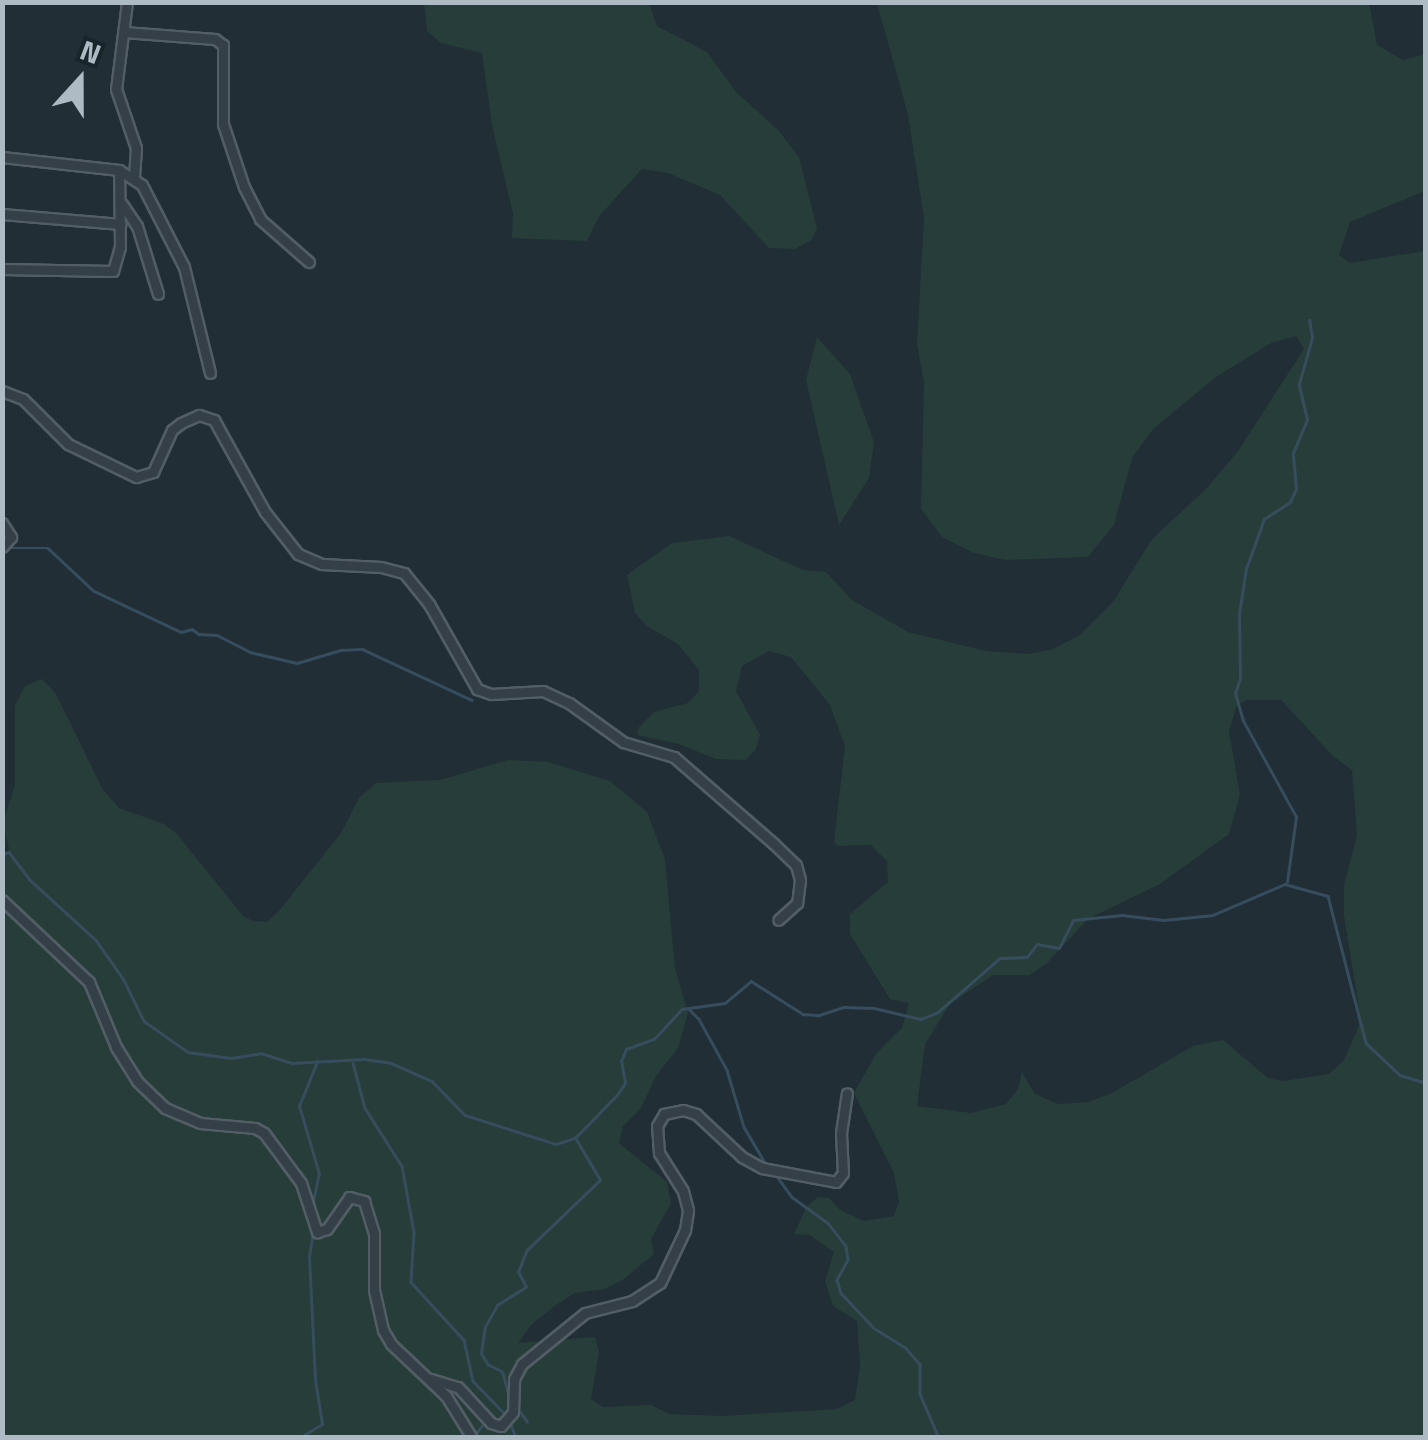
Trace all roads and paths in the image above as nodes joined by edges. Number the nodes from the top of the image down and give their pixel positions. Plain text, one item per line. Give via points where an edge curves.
1 (127, 2) edge
2 (124, 32) junction
3 (2, 158) edge
4 (120, 170) junction
5 (134, 179) junction
6 (120, 202) junction
7 (2, 214) edge
8 (121, 224) junction
9 (309, 262) dead end
10 (2, 269) edge
11 (158, 294) dead end
12 (210, 373) dead end
13 (2, 390) edge
14 (2, 523) edge
15 (2, 547) edge
16 (3, 900) edge
17 (778, 920) dead end
18 (848, 1092) dead end
19 (432, 1379) junction
20 (472, 1438) edge

1 - 2 street
2 - 5 street via 116,88 136,148
2 - 9 street via 224,45 223,124 244,187 260,219
3 - 4 street
4 - 5 street
4 - 6 street
5 - 12 street via 184,267
6 - 8 street
6 - 11 street via 137,226
7 - 8 street
8 - 10 street via 113,271
13 - 17 street via 24,400 68,444 136,477 153,472 181,422 199,415 214,420 265,512 298,554 322,564 380,566 404,574 478,689 543,691 569,702 623,742 674,758 774,844 800,880 797,904
14 - 15 street via 11,537
16 - 19 street via 89,982 116,1047 165,1108 200,1123 264,1133 300,1183 317,1232 328,1229 345,1201 364,1201 383,1330
18 - 19 street via 843,1173 836,1182 762,1168 696,1114 664,1114 657,1126 659,1153 688,1210 660,1283 632,1301 585,1314 522,1364 514,1379 513,1412 500,1426 458,1388
19 - 20 street

